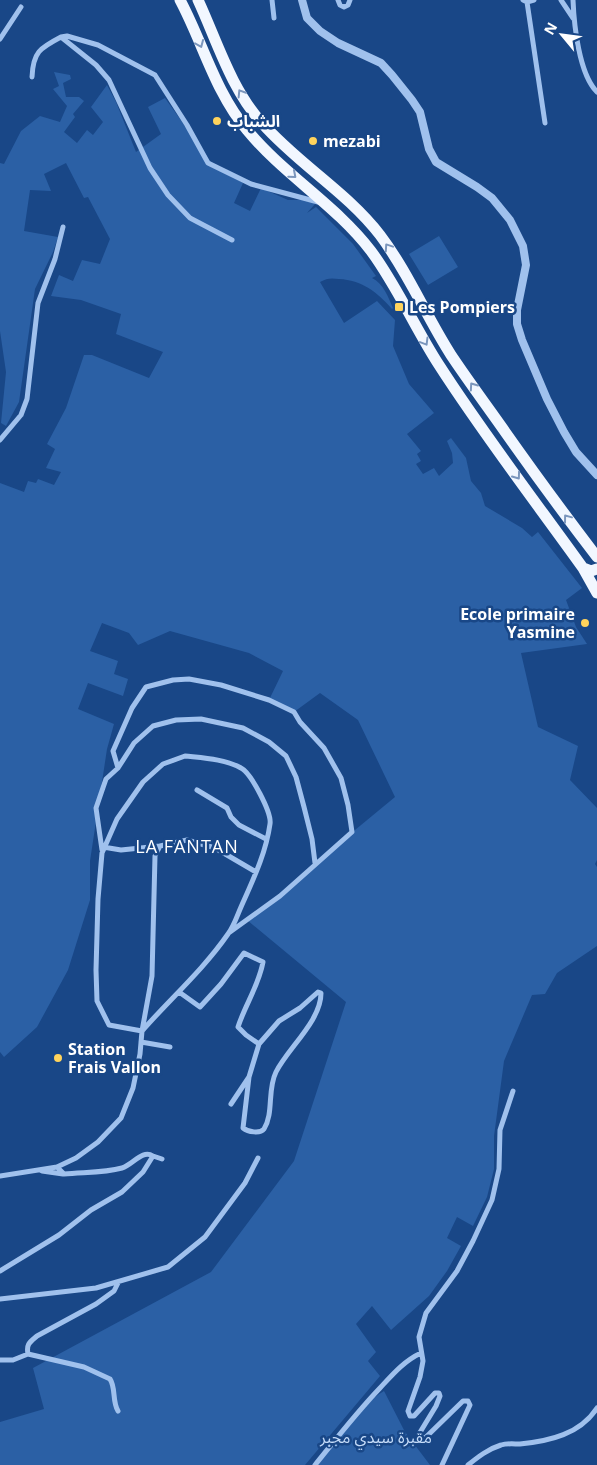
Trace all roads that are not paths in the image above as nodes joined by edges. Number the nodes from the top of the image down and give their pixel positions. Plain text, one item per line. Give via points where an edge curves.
1 (180, 0) edge
2 (198, 0) edge
3 (272, 0) edge
4 (302, 0) edge
5 (338, 0) edge
6 (350, 0) edge
7 (534, 0) edge
8 (561, 0) edge
9 (573, 0) edge
10 (525, 1) edge
11 (21, 7) dead end
12 (274, 18) dead end
13 (574, 19) junction
14 (61, 37) junction
15 (0, 39) edge
16 (32, 77) dead end
17 (597, 92) edge
18 (545, 123) dead end
19 (326, 204) junction
20 (63, 227) dead end
21 (232, 240) dead end
22 (0, 440) edge
23 (597, 475) edge
24 (597, 557) edge
25 (583, 568) junction
26 (597, 569) edge
27 (595, 585) edge
28 (118, 768) junction
29 (197, 790) dead end
30 (266, 839) junction
31 (160, 846) junction
32 (103, 849) junction
33 (315, 863) junction
34 (256, 872) junction
35 (229, 932) junction
36 (179, 992) junction
37 (142, 1031) junction
38 (142, 1042) junction
39 (259, 1044) junction
40 (170, 1047) dead end
41 (248, 1077) junction
42 (513, 1091) dead end
43 (231, 1104) dead end
44 (153, 1156) junction
45 (258, 1158) dead end
46 (162, 1159) dead end
47 (57, 1167) junction
48 (41, 1171) junction
49 (64, 1174) junction
50 (0, 1176) edge
51 (0, 1271) edge
52 (118, 1283) junction
53 (0, 1299) edge
54 (28, 1354) junction
55 (421, 1354) junction
56 (0, 1360) edge
57 (597, 1408) edge
58 (118, 1411) dead end
59 (315, 1465) edge
60 (442, 1465) edge
61 (468, 1465) edge

1 -> 19 highway via 221,92 236,116 257,142
24 -> 2 highway via 460,367 380,235 257,118 233,80
3 - 12 street
4 - 23 street via 307,18 320,31 381,63 420,112 429,150 436,162 492,198 510,220 523,246 526,265 517,310 522,340 546,399 564,432 576,452
5 - 6 street via 344,7
7 - 10 street
8 - 13 street
9 - 13 street
10 - 18 street
11 - 15 street
13 - 17 street via 584,71
14 - 16 street via 38,50
14 - 19 street via 98,45 155,75 208,163 251,184
14 - 21 street via 109,80 150,168 168,195 190,218
19 -> 25 highway via 372,253 458,394
20 - 22 street via 38,303 27,399 20,415
25 - 26 highway
25 - 27 highway
28 - 32 street via 106,779 96,808
28 - 33 street via 134,743 154,726 176,720 201,719 243,728 286,756 296,776
28 - 33 street via 112,751 132,708 146,687 189,679 269,700 294,712 324,748 341,778 352,832
29 - 30 street via 227,808 239,824
30 - 32 street via 270,822 264,803 243,768 217,760 185,756 163,764 143,782 117,819
30 - 34 street
31 - 32 street
31 - 34 street via 187,840 215,848
31 - 37 street via 155,856 152,976
32 - 37 street via 97,944 98,1001 109,1025
33 - 35 street via 280,896
34 - 35 street
35 - 36 street
36 - 37 street
36 - 39 street via 200,1007 244,952 263,962 238,1027
37 - 38 street
38 - 40 street
38 - 47 street via 133,1088 121,1118 98,1142
39 - 41 street
39 - 41 street via 279,1021 321,993 314,1016 275,1073 268,1119 260,1132 243,1128
41 - 43 street
42 - 55 street via 500,1130 499,1169 492,1200 457,1271 426,1313 419,1336
44 - 46 street
44 - 49 street via 143,1154 124,1167
44 - 51 street via 143,1172 122,1192
45 - 52 street via 245,1183 205,1237 168,1267
47 - 48 street
47 - 49 street
48 - 49 street
48 - 50 street
52 - 53 street
52 - 54 street via 114,1291 96,1304 29,1342
54 - 56 street via 13,1360
54 - 58 street via 84,1367 110,1379
55 - 59 street via 399,1368 361,1408
55 - 60 street via 420,1377 408,1414 414,1416 435,1393 440,1396 421,1437 425,1438 463,1402 468,1401 470,1405
57 - 61 street via 582,1425 566,1434 502,1444 484,1452

